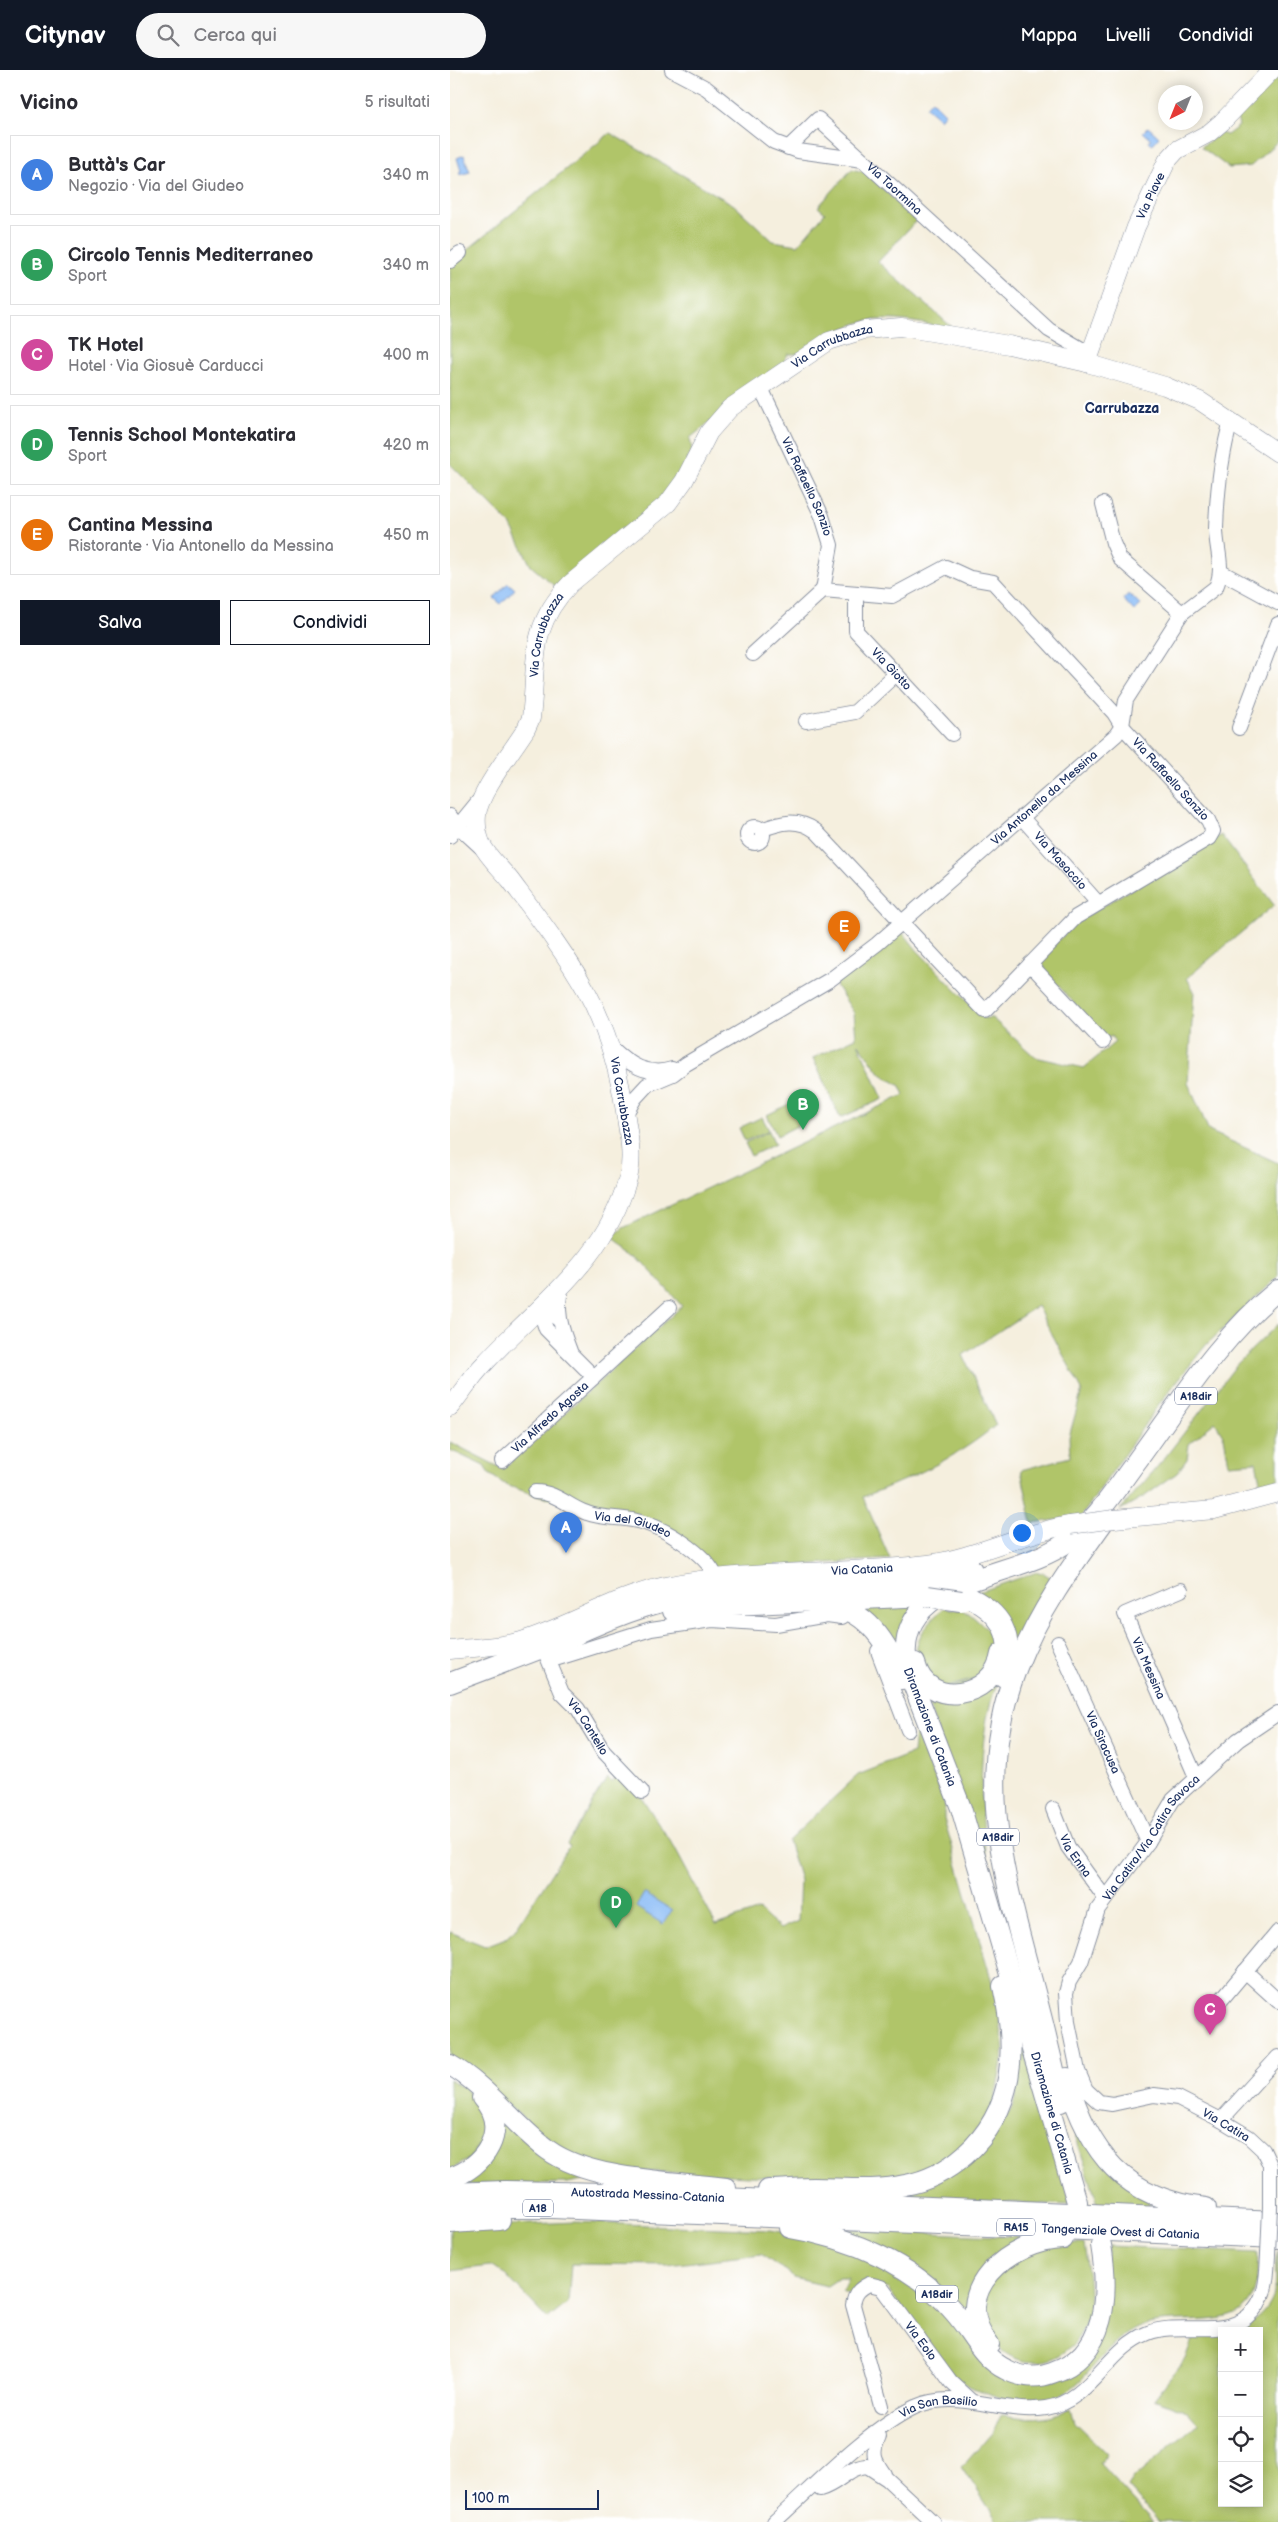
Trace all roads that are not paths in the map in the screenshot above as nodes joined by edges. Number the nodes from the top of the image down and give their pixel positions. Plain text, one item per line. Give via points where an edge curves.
1 (672, 70) edge
2 (1272, 70) edge
3 (690, 75) edge
4 (788, 148) junction
5 (863, 160) junction
6 (1089, 358) junction
7 (760, 386) junction
8 (1231, 420) junction
9 (1278, 453) edge
10 (1103, 504) dead end
11 (1221, 572) junction
12 (823, 590) junction
13 (856, 595) junction
14 (1278, 603) edge
15 (1182, 613) junction
16 (1278, 624) edge
17 (753, 654) dead end
18 (896, 674) junction
19 (806, 721) dead end
20 (1122, 726) junction
21 (1239, 728) dead end
22 (952, 734) dead end
23 (450, 812) edge
24 (1022, 819) junction
25 (460, 823) edge
26 (762, 830) dead end
27 (1098, 903) junction
28 (903, 923) junction
29 (1030, 964) junction
30 (1103, 1042) dead end
31 (612, 1048) junction
32 (686, 1064) junction
33 (644, 1070) junction
34 (620, 1082) junction
35 (647, 1085) junction
36 (625, 1115) junction
37 (562, 1286) junction
38 (1278, 1290) edge
39 (1278, 1306) edge
40 (539, 1308) junction
41 (669, 1308) dead end
42 (560, 1322) junction
43 (546, 1329) junction
44 (515, 1332) junction
45 (570, 1351) junction
46 (594, 1376) junction
47 (1193, 1382) junction
48 (450, 1407) edge
49 (502, 1461) dead end
50 (535, 1492) dead end
51 (1122, 1493) junction
52 (1278, 1493) edge
53 (716, 1577) junction
54 (1181, 1590) dead end
55 (931, 1592) junction
56 (963, 1598) junction
57 (760, 1603) junction
58 (1058, 1643) dead end
59 (495, 1647) junction
60 (554, 1648) junction
61 (450, 1650) edge
62 (450, 1657) edge
63 (450, 1683) edge
64 (450, 1692) edge
65 (1278, 1714) edge
66 (908, 1730) dead end
67 (1196, 1777) junction
68 (642, 1792) dead end
69 (1052, 1810) dead end
70 (995, 1812) junction
71 (1148, 1842) junction
72 (973, 1848) junction
73 (1105, 1898) junction
74 (984, 1902) junction
75 (1278, 1932) edge
76 (1006, 1955) junction
77 (1245, 1972) junction
78 (1066, 1993) joint
79 (1222, 1999) dead end
80 (1278, 2001) edge
81 (1278, 2057) edge
82 (450, 2065) edge
83 (450, 2071) edge
84 (1221, 2120) junction
85 (1069, 2136) junction
86 (450, 2178) edge
87 (450, 2192) edge
88 (754, 2203) junction
89 (450, 2208) edge
90 (627, 2211) junction
91 (651, 2212) junction
92 (1275, 2214) edge
93 (450, 2223) edge
94 (1234, 2236) junction
95 (1273, 2246) edge
96 (973, 2402) junction
97 (881, 2406) dead end
98 (879, 2437) junction
99 (887, 2479) junction
100 (820, 2489) junction
101 (774, 2522) edge
102 (783, 2522) edge
103 (933, 2522) edge

1 - 3 street, Via Taormina
2 - 6 main road, Via Piave via 1222,122 1177,150 1167,161 1136,227
3 - 4 street, Via Taormina via 774,142
4 - 5 street, Via Taormina
4 - 5 street via 818,120
5 - 6 street, Via Taormina via 1050,330
6 - 7 main road, Via Carrubbazza via 901,327 882,327 829,341
6 - 8 main road, Via Carrubbazza via 1164,386
7 - 12 street, Via Raffaello Sanzio via 822,516 831,545
7 - 25 main road, Via Carrubbazza via 719,419 668,503 570,584 548,611 537,642 531,718 484,794
8 - 9 main road, Via Carrubbazza
8 - 11 street via 1222,451 1216,531
10 - 15 street via 1120,559
11 - 14 street
11 - 15 street via 1216,587
12 - 13 street, Via Raffaello Sanzio
12 - 17 street
13 - 18 street, Via Giotto via 856,631
13 - 20 street, Via Raffaello Sanzio via 892,596 946,567 970,578 993,582 1114,713
15 - 20 street via 1126,700
16 - 21 street
18 - 19 street via 855,712
18 - 22 street, Via Giotto
20 - 24 street, Via Antonello da Messina via 1116,736
20 - 27 street, Via Raffaello Sanzio via 1208,820 1213,831 1209,838
23 - 25 street
24 - 27 street, Via Masaccio
24 - 28 street, Via Antonello da Messina
25 - 31 main road, Via Carrubbazza via 481,842 575,971 598,1013
26 - 28 street, Via Raffaello Sanzio via 791,822 816,831
27 - 29 street, Via Raffaello Sanzio via 1068,924
28 - 29 street, Via Raffaello Sanzio via 985,1011
28 - 32 street, Via Antonello da Messina via 831,979
29 - 30 street
31 - 33 street via 633,1066
31 - 34 main road, Via Carrubbazza
32 - 33 street via 669,1070
32 - 35 street via 673,1074
33 - 34 street
34 - 35 street
34 - 36 main road, Via Carrubbazza
35 - 36 street
36 - 37 main road, Via Carrubbazza via 631,1153 628,1178 600,1241 587,1261
37 - 40 main road, Via Carrubbazza
37 - 42 street via 558,1304
38 - 47 highway, Diramazione di Catania / A18dir via 1239,1328
39 - 51 highway, Diramazione di Catania / A18dir via 1218,1369
40 - 42 street via 550,1312
40 - 43 street
40 - 44 main road, Via Carrubbazza
41 - 46 street
42 - 45 street
43 - 44 street via 529,1327
43 - 45 street, Via Alfredo Agosta
44 - 48 main road, Via Carrubbazza via 479,1369
45 - 46 street, Via Alfredo Agosta
46 - 49 street, Via Alfredo Agosta
47 - 60 highway via 1083,1521 1044,1546 978,1569 937,1577 731,1588 696,1594 610,1618
47 - 72 highway, Diramazione di Catania / A18dir via 1118,1486 1076,1535 1037,1559 940,1594 920,1613 909,1631 905,1651 908,1671 961,1808
50 - 53 street, Via del Giudeo via 555,1495 594,1516 653,1526 674,1537 708,1563
51 - 56 highway via 1079,1542 1061,1555 1021,1574 959,1595 939,1607 926,1620 914,1644 916,1668 930,1687 952,1694 981,1686 998,1666 1002,1649 1000,1635 990,1619
51 - 70 highway, Diramazione di Catania / A18dir via 1049,1602 1017,1666 996,1750
52 - 53 main road, Via Catania, bridge via 1214,1510 1070,1525 972,1555 929,1564
53 - 59 main road, Via Catania via 638,1594 535,1636
54 - 67 street, Via Messina via 1125,1614
55 - 56 highway, bridge
55 - 57 highway
55 - 60 highway via 686,1604 630,1616
56 - 85 highway via 991,1610 1003,1626 1008,1642 1008,1663 986,1750 984,1786 988,1835 1004,1914
57 - 60 highway via 708,1606 647,1617
57 - 74 highway via 840,1608 859,1616 885,1643 950,1804
58 - 71 street, Via Siracusa
59 - 61 main road, Via Catania
59 - 62 main road
60 - 63 highway
60 - 64 highway
60 - 66 street via 558,1658 651,1629 712,1620 776,1624 827,1615 841,1617 856,1624 876,1647
60 - 68 street, Via Cantello via 562,1693 578,1709 604,1752
65 - 67 street, Via Catira/Via Catira Savoca via 1238,1740
67 - 71 street, Via Catira/Via Catira Savoca via 1173,1800
69 - 73 street, Via Enna via 1068,1847
70 - 85 highway, Diramazione di Catania / A18dir via 1005,1877
70 - 92 highway via 1073,2099 1082,2124 1096,2147 1119,2174 1159,2199 1204,2208
71 - 73 street, Via Catira/Via Catira Savoca
72 - 74 highway
72 - 76 highway, Diramazione di Catania / A18dir
73 - 78 street, Via Catira/Via Catira Savoca
74 - 76 highway
74 - 88 highway via 1012,2045 1006,2090 999,2112 986,2133 949,2167 929,2178 905,2185 859,2190 814,2188
75 - 77 street
76 - 85 highway, Diramazione di Catania / A18dir via 1083,2202
77 - 79 street
77 - 80 street
78 - 84 street, Via Catira via 1078,2071 1086,2090 1099,2102 1112,2104 1154,2095 1178,2098
81 - 84 street
82 - 88 highway via 468,2077 531,2136 566,2161 600,2172
83 - 86 highway via 485,2102 495,2125 492,2141 482,2159 464,2173
84 - 92 street, Via Catira via 1257,2143 1268,2157
87 - 88 highway, Autostrada Messina-Catania / A18 via 605,2193
88 - 91 highway, Autostrada Messina-Catania / A18
88 - 92 highway, Tangenziale Ovest di Catania / RA15
88 - 94 highway, Tangenziale Ovest di Catania / RA15
89 - 90 highway, Autostrada Messina-Catania / A18
90 - 91 highway, Autostrada Messina-Catania / A18
90 - 93 highway via 592,2216
91 - 94 highway, A18dir via 698,2221 814,2232 867,2250 912,2275 942,2299 997,2364 1013,2373 1030,2376 1068,2367 1082,2356 1101,2321 1105,2274 1095,2244 1096,2303 1093,2319 1081,2343 1063,2359 1040,2367 1014,2363 987,2341 979,2324 978,2297 995,2266 1019,2248 1051,2239 1176,2242
92 - 95 street, Via Catira, bridge
94 - 95 highway, Tangenziale Ovest di Catania / RA15
95 - 96 street, Via Catira via 1262,2299 1238,2323 1164,2328 1148,2333 1123,2348 1078,2394 1049,2408 1033,2410
96 - 97 street, Via Eolo via 951,2382 881,2287 869,2284 855,2295 853,2304
96 - 98 street, Via San Basilio via 919,2412
96 - 101 street, Via San Basilio via 932,2402 899,2415
98 - 99 street via 873,2452 874,2459
98 - 100 street, Via San Basilio
99 - 100 street via 867,2466 860,2466 832,2486
99 - 103 street
100 - 102 street, Via San Basilio

